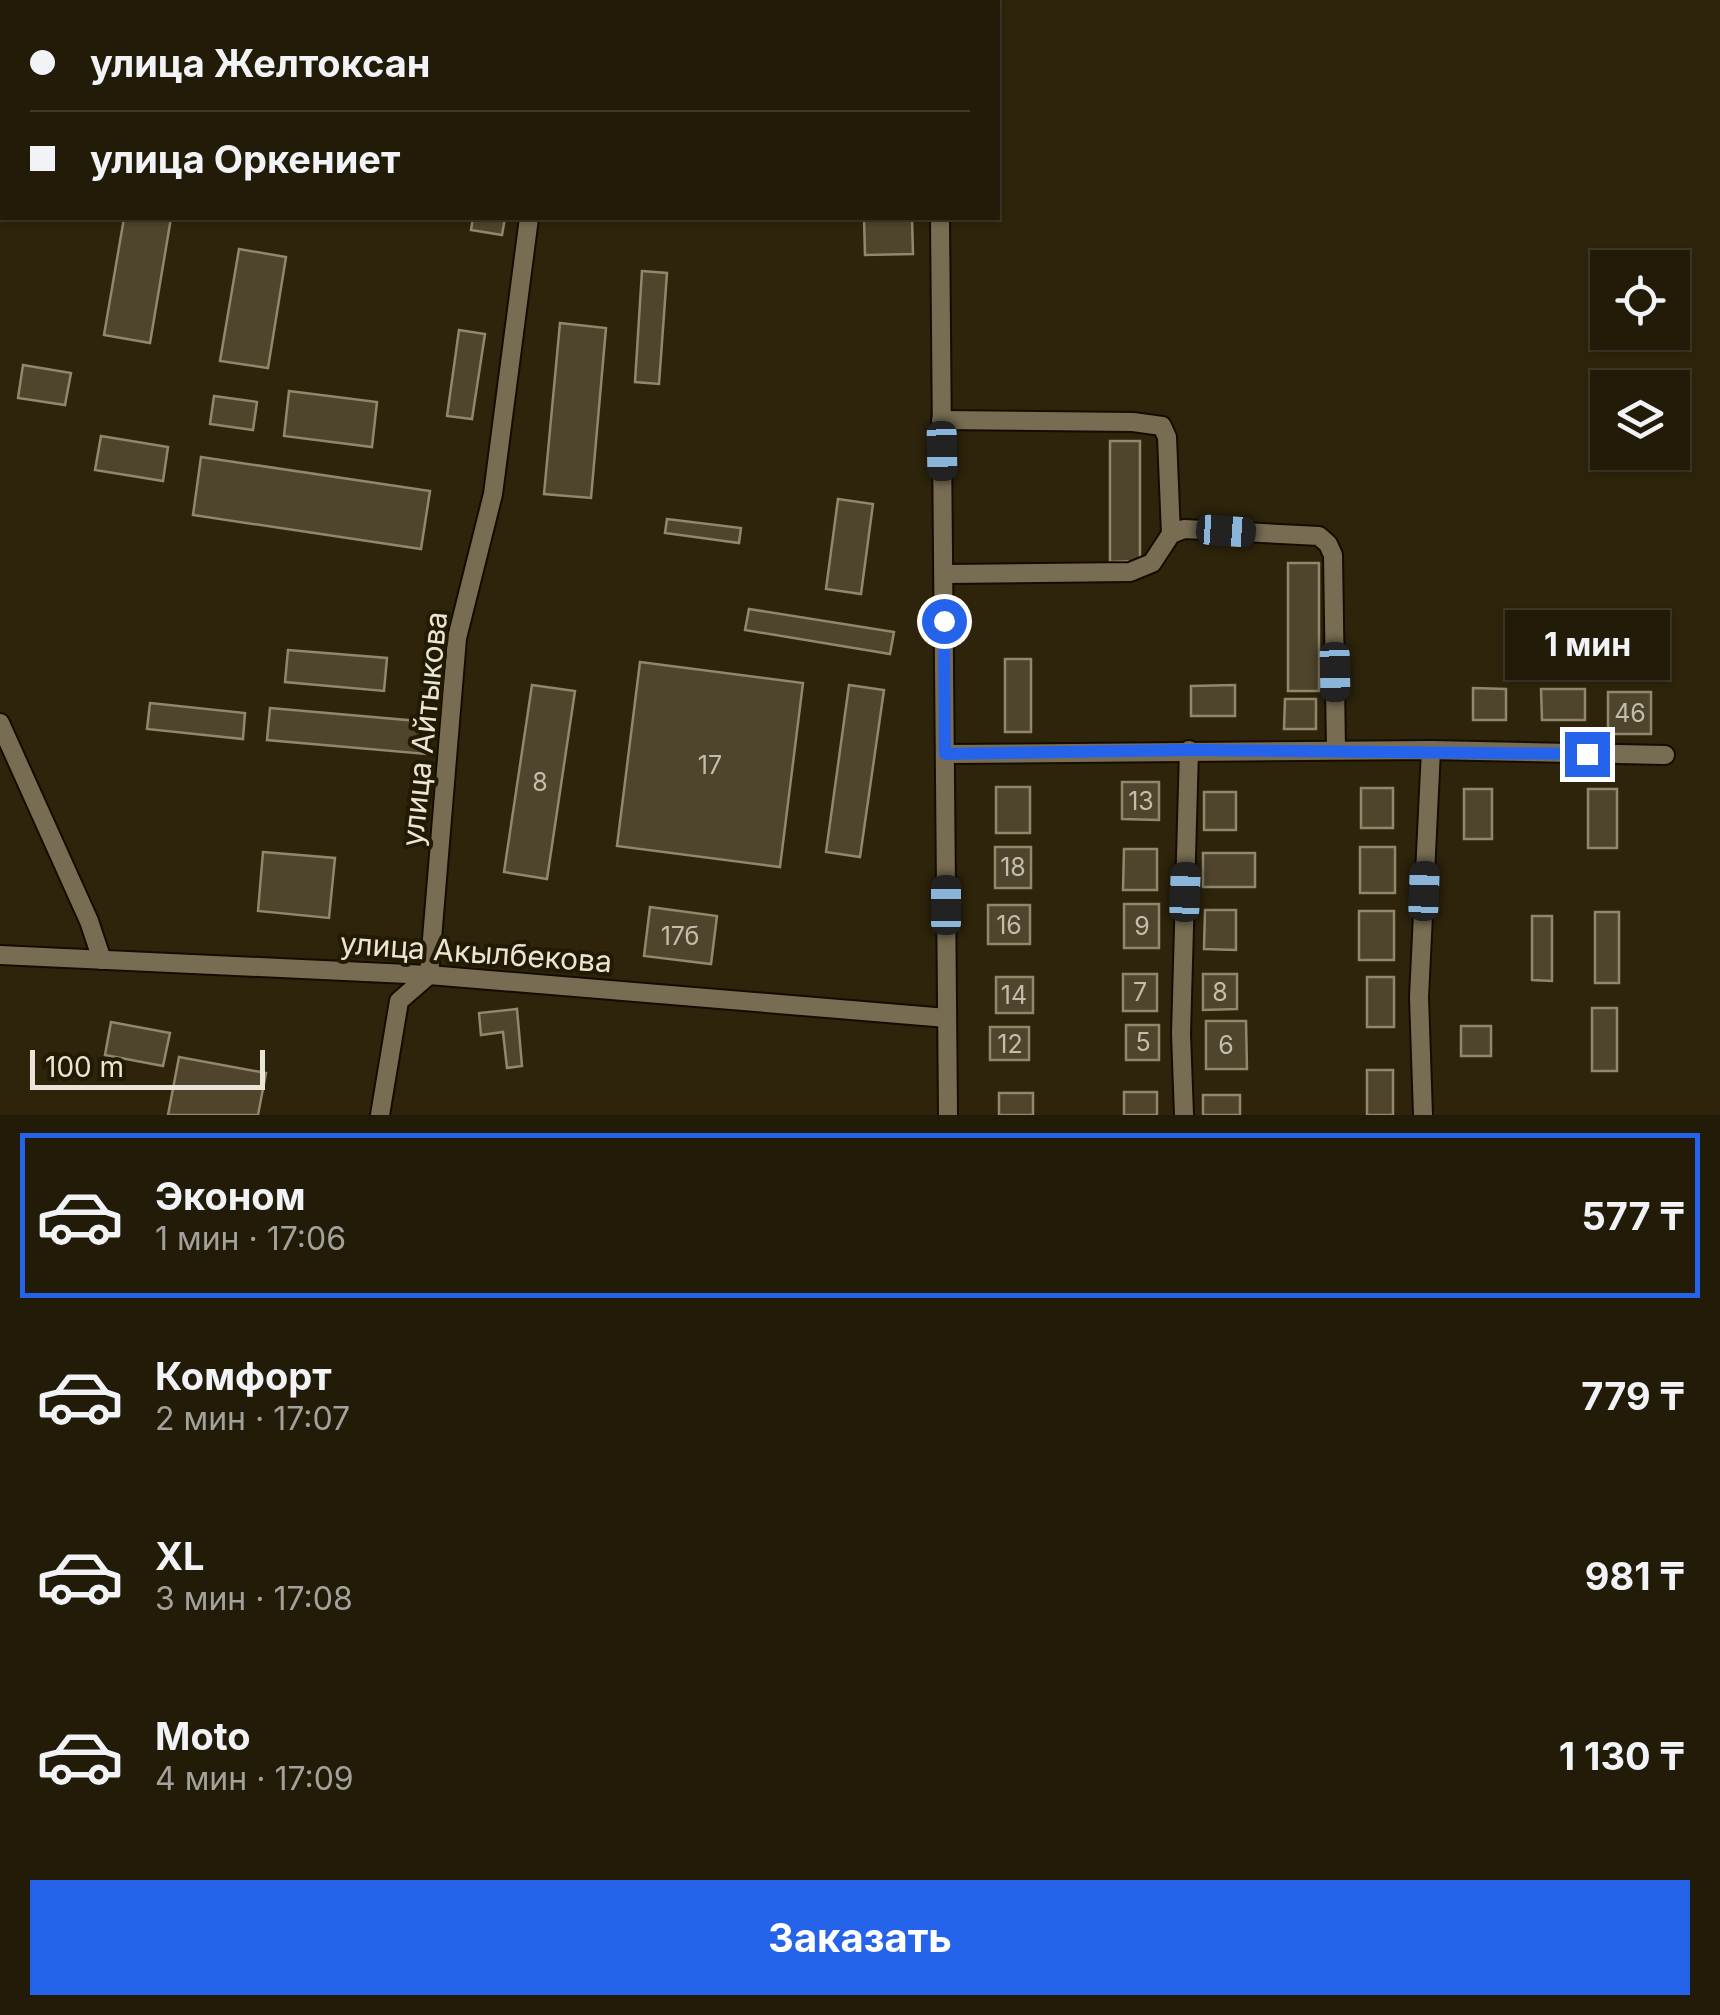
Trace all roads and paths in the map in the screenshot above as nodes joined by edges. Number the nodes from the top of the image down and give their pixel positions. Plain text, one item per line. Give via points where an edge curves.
1 (530, 220) edge
2 (940, 220) edge
3 (941, 420) junction
4 (1171, 534) junction
5 (945, 574) junction
6 (0, 723) edge
7 (1189, 750) junction
8 (1336, 750) junction
9 (1430, 750) junction
10 (945, 754) junction
11 (1666, 756) dead end
12 (0, 955) edge
13 (102, 960) junction
14 (429, 976) junction
15 (948, 1018) junction
16 (380, 1115) edge
17 (948, 1115) edge
18 (1184, 1115) edge
19 (1423, 1115) edge

1 - 14 street, улица Айтыкова via 493,494 456,638
2 - 3 street
3 - 4 street via 1162,426
3 - 5 street
4 - 5 street via 1152,563 1130,572
4 - 8 street via 1194,529 1319,536 1328,544
5 - 10 street
6 - 13 street
7 - 8 street
7 - 10 street
7 - 18 street via 1180,1034
8 - 9 street
9 - 11 street
9 - 19 street via 1420,997
10 - 15 street
12 - 13 street, улица Акылбекова
13 - 14 street, улица Акылбекова
14 - 15 street, улица Акылбекова
14 - 16 street via 399,1001
15 - 17 street

